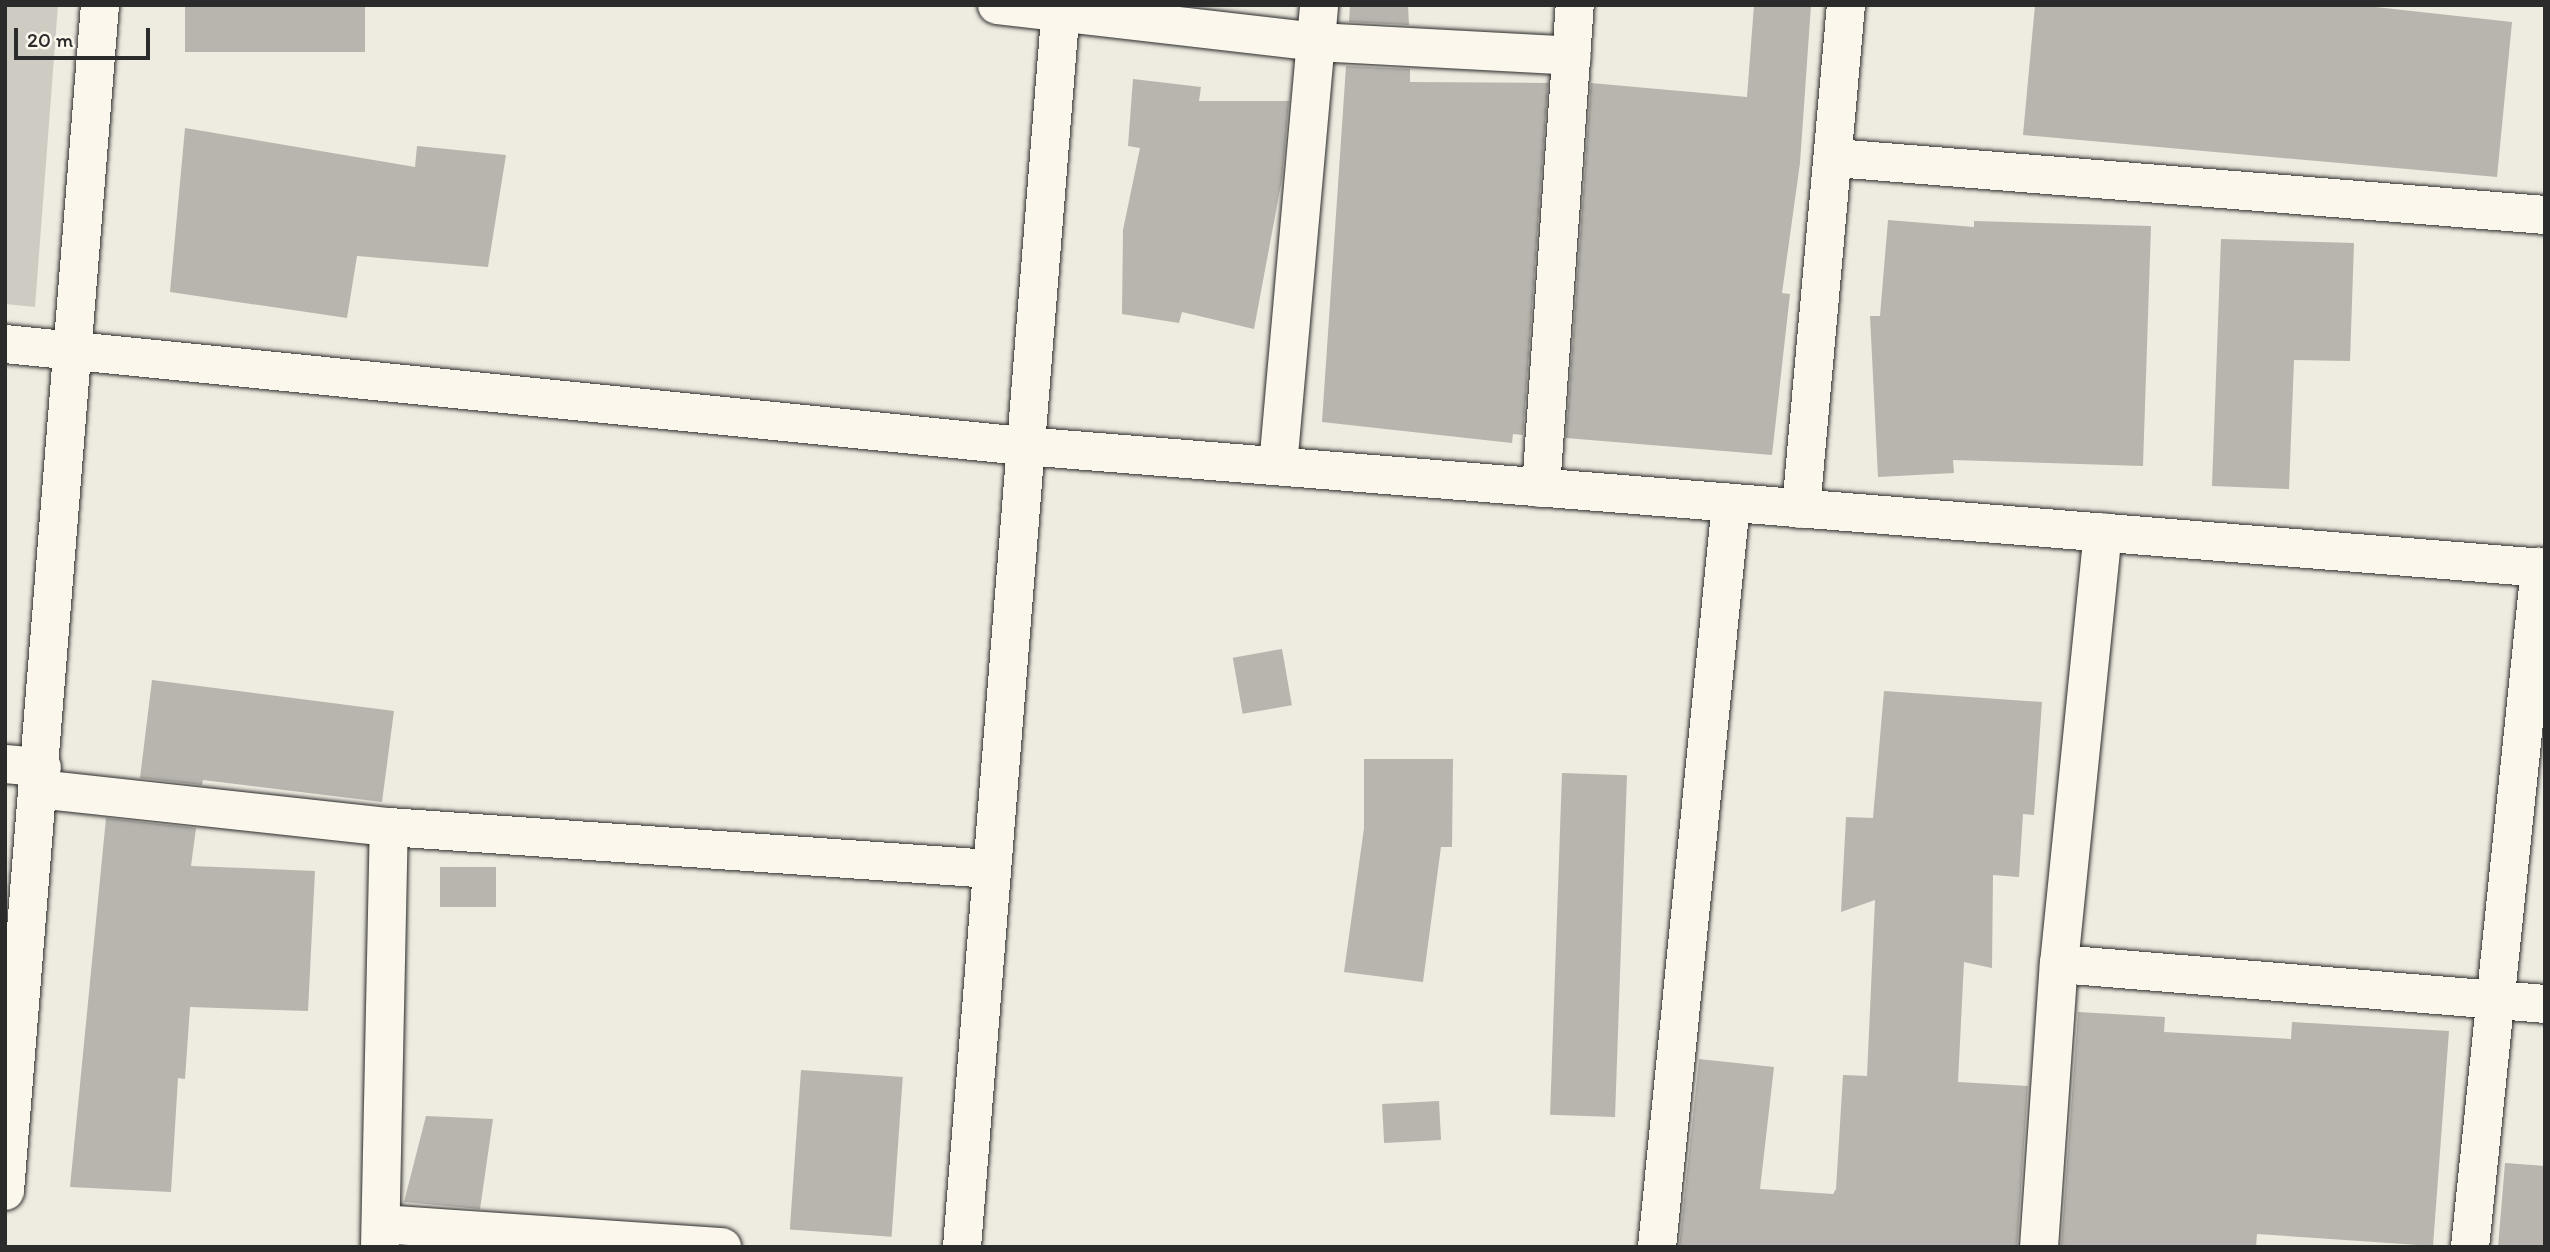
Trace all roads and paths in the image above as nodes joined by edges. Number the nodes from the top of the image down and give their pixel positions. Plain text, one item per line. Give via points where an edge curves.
1 (100, 5) edge
2 (997, 5) edge
3 (1575, 5) edge
4 (1846, 5) edge
5 (1060, 10) edge
6 (1318, 24) edge
7 (1572, 56) junction
8 (1835, 158) junction
9 (2545, 215) edge
10 (5, 344) edge
11 (73, 350) junction
12 (1024, 446) junction
13 (1278, 466) junction
14 (1541, 488) junction
15 (1731, 503) junction
16 (1801, 509) junction
17 (2104, 532) junction
18 (2542, 568) edge
19 (29, 773) edge
20 (389, 828) junction
21 (991, 869) junction
22 (2059, 964) junction
23 (2494, 1000) junction
24 (2545, 1004) edge
25 (11, 1051) edge
26 (5, 1191) edge
27 (380, 1236) edge
28 (722, 1247) edge
29 (962, 1247) edge
30 (1657, 1247) edge
31 (2039, 1247) edge
32 (2470, 1247) edge

1 - 11 street
2 - 5 street
3 - 7 street
4 - 8 street
5 - 6 street
5 - 12 street
6 - 7 street
6 - 13 street
7 - 14 street
8 - 9 street
8 - 16 street
10 - 11 street
11 - 12 street
11 - 19 street
12 - 13 street
12 - 21 street
13 - 14 street
14 - 15 street
15 - 16 street
15 - 30 street
16 - 17 street
17 - 18 street
17 - 22 street
18 - 23 street
19 - 20 street
19 - 25 street
20 - 21 street
20 - 27 street
21 - 29 street
22 - 23 street
22 - 31 street
23 - 24 street
23 - 32 street
25 - 26 street
27 - 28 street

